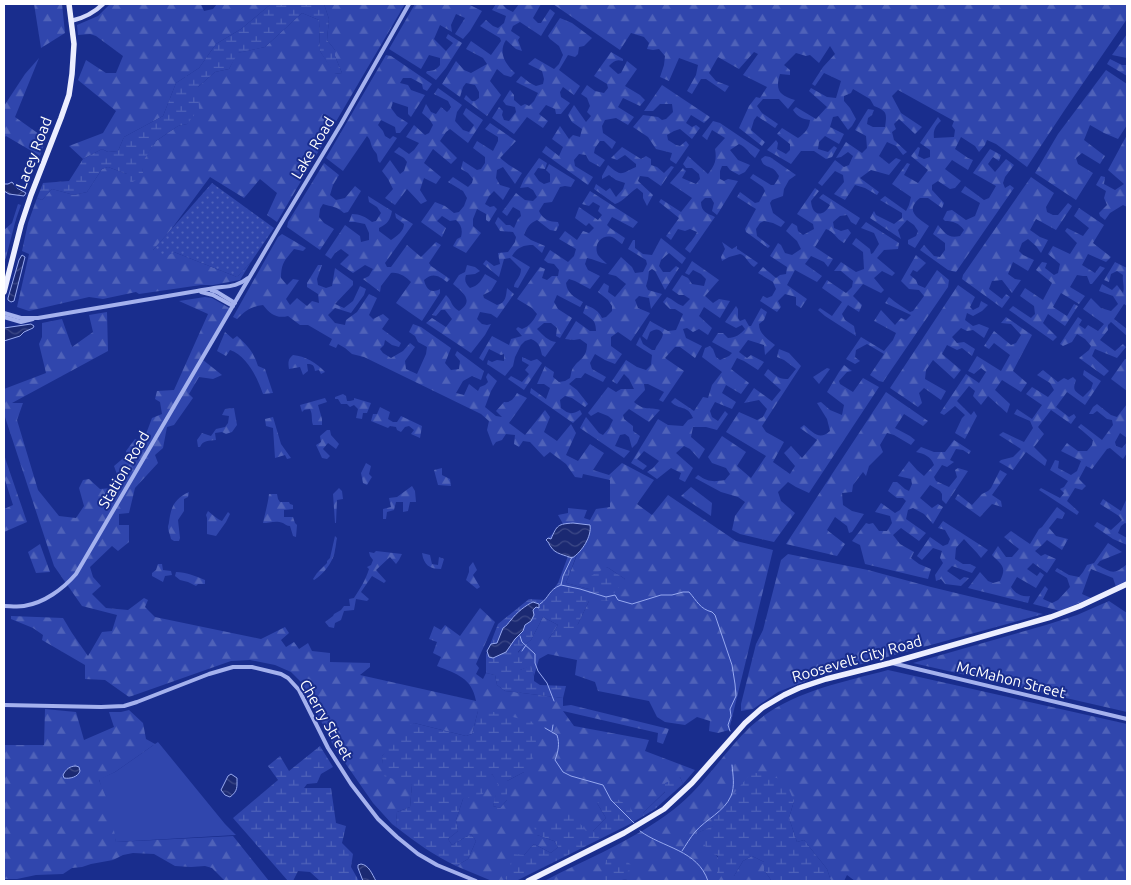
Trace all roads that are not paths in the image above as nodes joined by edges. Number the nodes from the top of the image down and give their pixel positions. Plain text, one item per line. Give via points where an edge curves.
1 (69, 4) edge
2 (103, 4) edge
3 (409, 4) edge
4 (71, 21) junction
5 (252, 275) junction
6 (208, 289) junction
7 (198, 291) junction
8 (4, 292) edge
9 (234, 304) junction
10 (4, 313) edge
11 (4, 317) edge
12 (38, 318) junction
13 (1127, 584) edge
14 (4, 606) edge
15 (890, 663) junction
16 (4, 705) edge
17 (1127, 719) edge
18 (476, 881) edge
19 (528, 881) edge

1 - 4 main road, Lacey Road
2 - 4 main road via 96,11
3 - 5 street, Lake Road
4 - 8 main road, Lacey Road via 74,44 69,95 31,195
5 - 6 street via 237,285
5 - 9 street, Lake Road
6 - 7 street
6 - 9 street
7 - 9 street
7 - 12 street
9 - 14 street, Station Road via 76,574 54,594 35,604
10 - 12 street
11 - 12 street via 21,322
13 - 15 main road, Roosevelt City Road via 1051,617
15 - 17 street, McMahon Street
15 - 19 main road, Roosevelt City Road via 784,694 745,723 692,783 664,809
16 - 18 street, Cherry Street via 124,706 233,667 252,667 282,674 299,690 332,755 378,819 418,854

